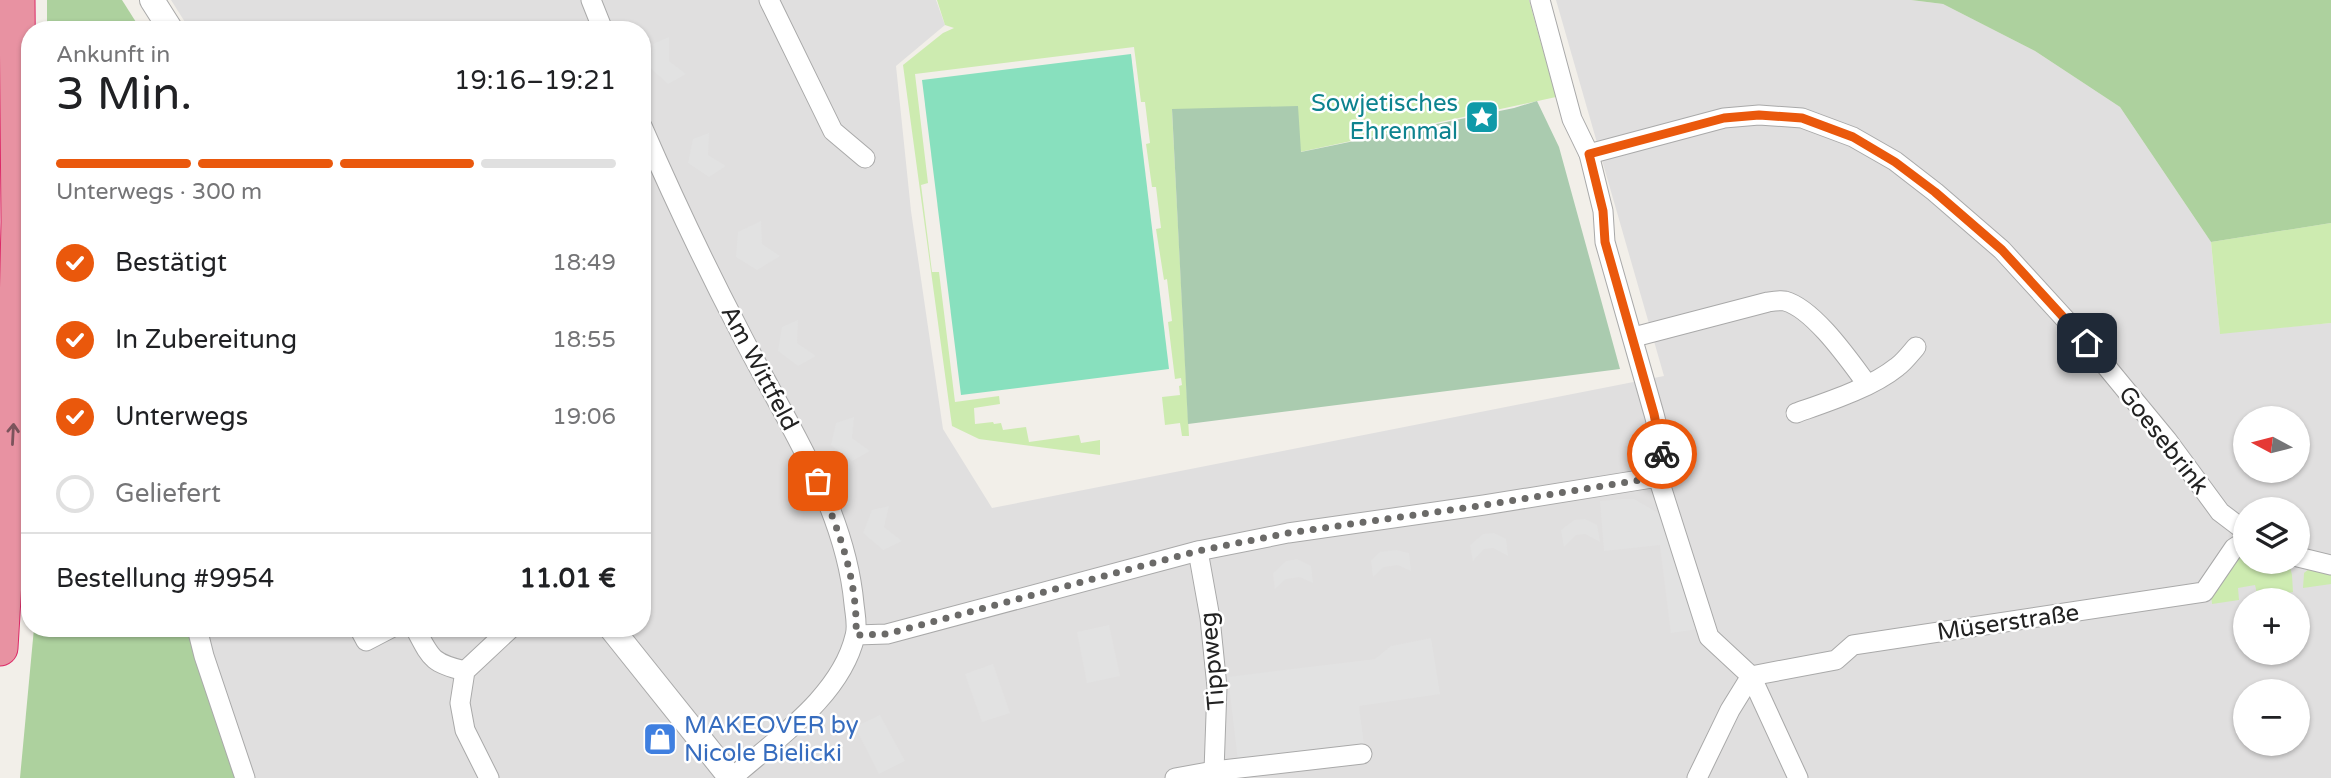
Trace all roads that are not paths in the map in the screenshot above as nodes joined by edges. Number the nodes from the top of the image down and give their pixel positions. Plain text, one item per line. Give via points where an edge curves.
1 (17, 0) edge
2 (152, 0) edge
3 (591, 0) edge
4 (769, 0) edge
5 (1541, 0) edge
6 (165, 21) edge
7 (599, 21) edge
8 (651, 146) edge
9 (1589, 154) junction
10 (865, 158) dead end
11 (1634, 337) junction
12 (1916, 347) dead end
13 (1867, 384) junction
14 (1796, 412) dead end
15 (1658, 477) junction
16 (2233, 522) edge
17 (2233, 549) edge
18 (1198, 551) junction
19 (2310, 560) edge
20 (2331, 565) edge
21 (856, 635) junction
22 (199, 637) edge
23 (420, 637) edge
24 (501, 637) edge
25 (618, 637) edge
26 (0, 648) edge
27 (465, 671) junction
28 (1751, 676) junction
29 (1362, 754) dead end
30 (1214, 771) junction
31 (245, 778) edge
32 (489, 778) edge
33 (732, 778) edge
34 (1175, 778) edge
35 (1697, 778) edge
36 (1798, 778) edge

26 -> 1 highway via 16,384
2 - 6 street
3 - 7 street
4 - 10 street via 834,131
5 - 9 street via 1572,119
8 - 21 street, Am Wittfeld via 739,331 807,456 839,531 852,584
9 - 11 street via 1603,211 1605,242
9 - 16 street, Goesebrink via 1724,118 1759,115 1802,118 1853,137 1925,184 2002,250 2096,354 2220,512
11 - 13 street via 1783,300 1800,308 1835,341
11 - 15 street via 1663,449
12 - 13 street via 1897,368
13 - 14 street
15 - 18 street
15 - 28 street via 1709,637
17 - 28 street, Müserstraße via 2204,592 1853,645 1836,660
18 - 21 street via 887,634
18 - 30 street, Tippweg via 1217,687
19 - 20 street
21 - 33 street, Am Wittfeld via 831,687
22 - 31 street
23 - 27 street via 430,656 443,666
24 - 27 street
25 - 33 street
27 - 32 street via 461,717
28 - 35 street
28 - 36 street
29 - 30 street
30 - 34 street

